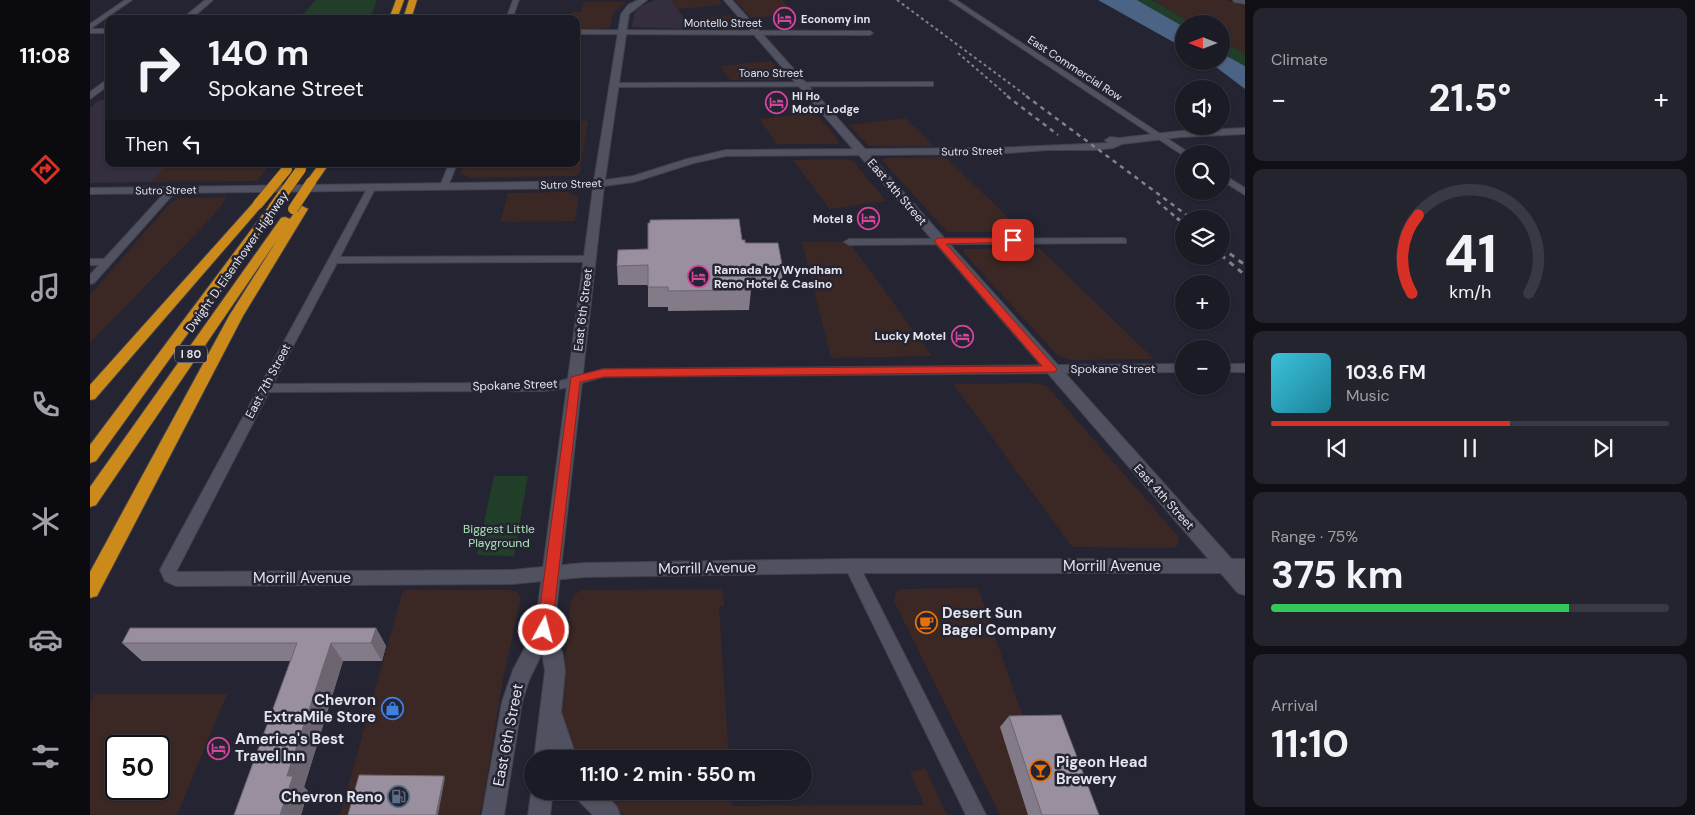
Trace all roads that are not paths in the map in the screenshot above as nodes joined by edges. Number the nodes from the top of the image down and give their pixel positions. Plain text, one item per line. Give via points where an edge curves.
1 (129, 0) edge
2 (209, 0) edge
3 (400, 0) edge
4 (414, 0) edge
5 (418, 0) edge
6 (516, 0) edge
7 (643, 0) edge
8 (728, 0) edge
9 (952, 0) edge
10 (1237, 0) edge
11 (1245, 2) edge
12 (107, 15) edge
13 (191, 15) edge
14 (394, 15) edge
15 (408, 15) edge
16 (409, 15) edge
17 (510, 15) edge
18 (105, 17) edge
19 (90, 27) edge
20 (90, 31) edge
21 (105, 31) edge
22 (580, 32) edge
23 (622, 32) junction
24 (756, 32) junction
25 (870, 33) dead end
26 (105, 84) edge
27 (800, 84) junction
28 (930, 84) dead end
29 (613, 85) junction
30 (90, 96) edge
31 (1245, 131) edge
32 (1230, 132) edge
33 (1230, 134) edge
34 (1179, 135) edge
35 (1160, 136) junction
36 (1245, 136) edge
37 (1175, 146) edge
38 (862, 151) junction
39 (296, 167) edge
40 (321, 167) edge
41 (452, 167) edge
42 (1230, 182) edge
43 (599, 184) junction
44 (372, 186) junction
45 (444, 186) junction
46 (172, 190) junction
47 (90, 191) edge
48 (1245, 192) edge
49 (297, 209) junction
50 (938, 241) junction
51 (1123, 241) dead end
52 (849, 242) dead end
53 (590, 259) junction
54 (333, 260) junction
55 (90, 262) edge
56 (108, 262) junction
57 (90, 281) edge
58 (1175, 368) edge
59 (1230, 368) edge
60 (1245, 368) edge
61 (1052, 369) junction
62 (575, 379) junction
63 (264, 388) junction
64 (90, 395) edge
65 (90, 457) edge
66 (90, 500) edge
67 (852, 566) junction
68 (1226, 566) junction
69 (1245, 566) edge
70 (551, 574) junction
71 (170, 576) joint
72 (1245, 587) edge
73 (90, 590) edge
74 (544, 630) junction
75 (551, 710) junction
76 (546, 750) edge
77 (562, 750) edge
78 (541, 800) edge
79 (594, 800) edge
80 (494, 815) edge
81 (539, 815) edge
82 (609, 815) edge
83 (976, 815) edge

1 - 12 street
2 - 13 main road
3 - 14 highway
4 - 15 highway
5 - 16 highway
6 - 17 street
7 - 23 main road, East 6th Street via 627,10
8 - 24 main road, East 4th Street
9 - 35 street, East Commercial Row
10 - 11 main road
18 - 19 street
20 - 21 street
22 - 23 street, Montello Street
23 - 24 street, Montello Street
23 - 29 main road, East 6th Street
24 - 25 street, Montello Street
24 - 27 main road, East 4th Street
26 - 30 main road
27 - 28 street, Toano Street
27 - 29 street, Toano Street
27 - 38 main road, East 4th Street
29 - 43 main road, East 6th Street
31 - 32 main road, Sutro Street
33 - 36 main road, Sutro Street
34 - 35 main road, Sutro Street
35 - 37 street, East Commercial Row
35 - 38 main road, Sutro Street via 1119,141 1109,146 1070,148
38 - 43 main road, Sutro Street via 726,153 634,179
38 - 50 main road, East 4th Street
39 - 64 highway, bridge via 258,204
39 - 65 highway, Dwight D. Eisenhower Highway / I 80, bridge via 273,208
40 - 49 highway, bridge
41 - 45 street
42 - 48 street
43 - 45 main road, Sutro Street
43 - 53 main road, East 6th Street
44 - 45 main road, Sutro Street
44 - 46 main road, Sutro Street
44 - 54 street, East 7th Street
46 - 47 main road, Sutro Street
46 - 56 street
49 - 66 highway, Dwight D. Eisenhower Highway / I 80
49 - 73 highway via 236,316
50 - 51 street
50 - 52 street
50 - 61 main road, East 4th Street
53 - 54 street
53 - 62 main road, East 6th Street
54 - 63 street, East 7th Street
55 - 56 street
56 - 57 street
58 - 61 street, Spokane Street
59 - 60 street
61 - 62 street, Spokane Street via 603,373
61 - 68 main road, East 4th Street
62 - 63 street, Spokane Street via 543,387
62 - 70 main road, East 6th Street
63 - 71 street, East 7th Street via 173,560 168,570
67 - 68 street, Morrill Avenue
67 - 70 street, Morrill Avenue via 584,570
67 - 83 street
68 - 69 street, Morrill Avenue
68 - 72 main road, East 4th Street
70 - 71 street, Morrill Avenue via 185,579
70 - 74 main road, East 6th Street
74 - 75 main road, East 6th Street via 554,663
74 - 80 main road, East 6th Street via 520,677 512,702
75 - 76 main road, East 6th Street
75 - 77 main road
78 - 81 main road
79 - 82 main road

